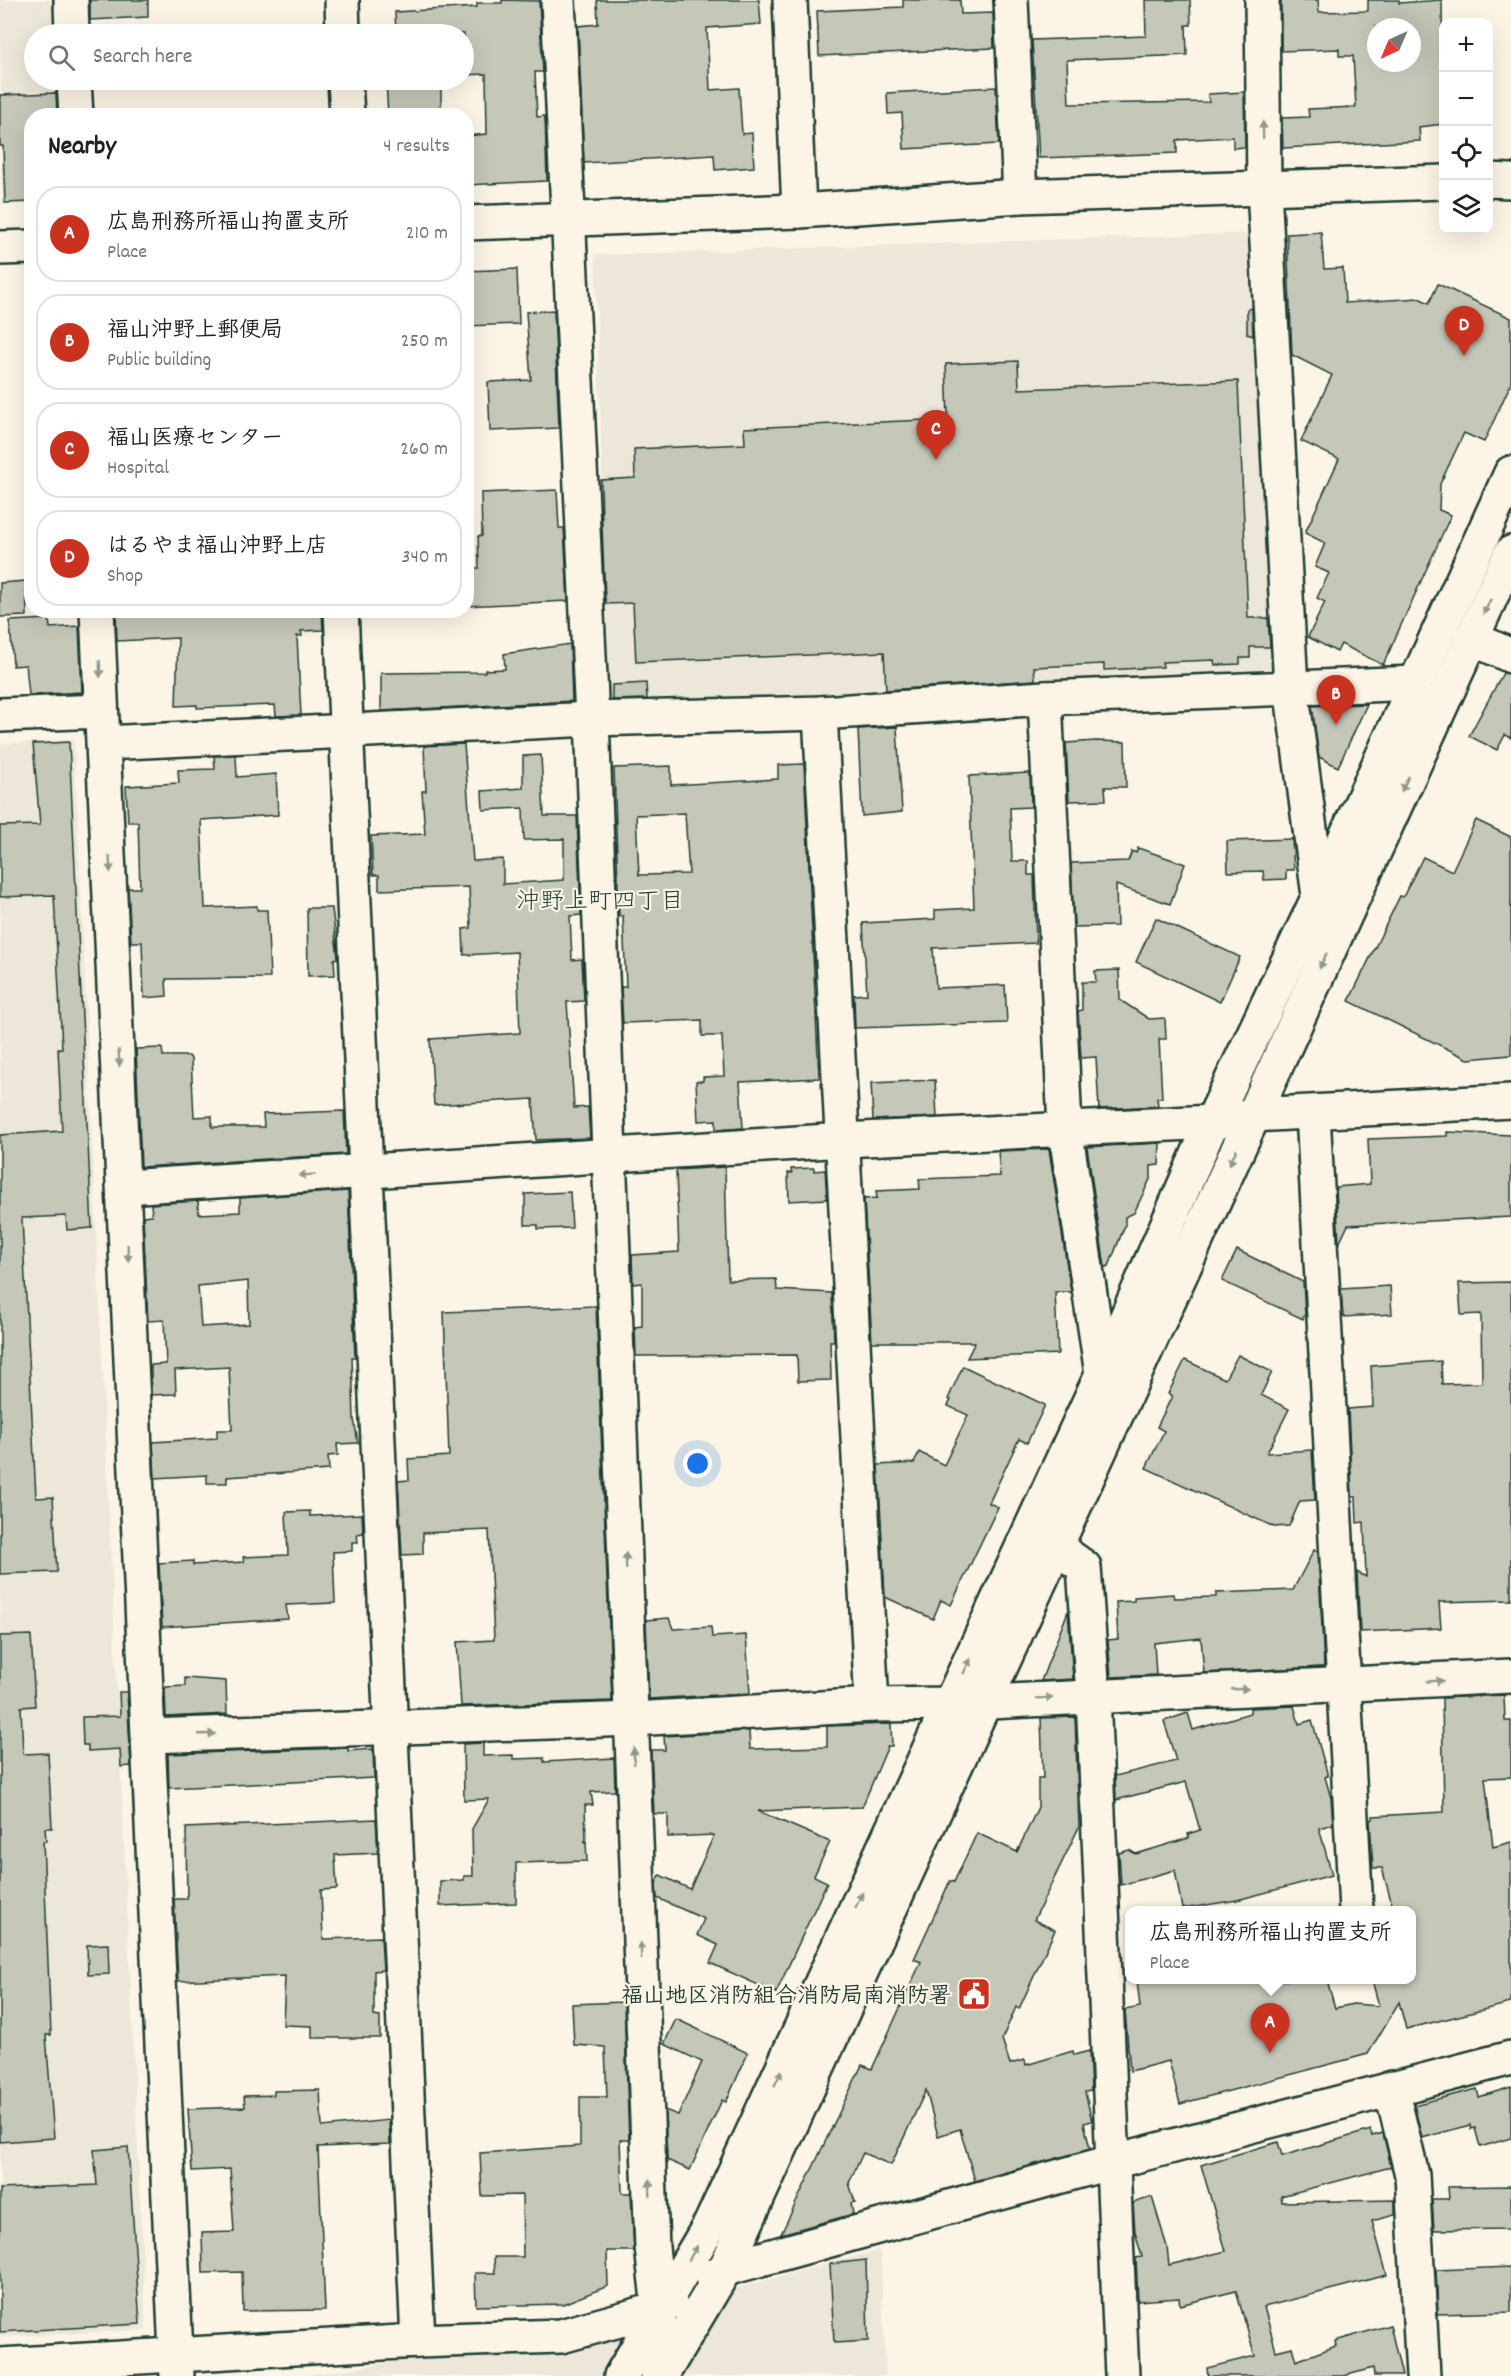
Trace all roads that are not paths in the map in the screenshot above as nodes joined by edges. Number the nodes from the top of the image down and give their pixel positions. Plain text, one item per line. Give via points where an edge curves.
1 (71, 0) edge
2 (342, 0) edge
3 (558, 0) edge
4 (790, 0) edge
5 (1011, 0) edge
6 (1262, 0) edge
7 (72, 24) edge
8 (343, 24) edge
9 (75, 90) edge
10 (346, 90) edge
11 (76, 108) edge
12 (347, 108) edge
13 (1493, 180) edge
14 (1511, 181) edge
15 (1439, 182) edge
16 (1264, 188) junction
17 (1020, 196) junction
18 (799, 211) junction
19 (569, 217) junction
20 (474, 223) edge
21 (24, 247) edge
22 (0, 248) edge
23 (1511, 473) edge
24 (1511, 553) edge
25 (97, 618) edge
26 (341, 618) edge
27 (1472, 638) junction
28 (1511, 656) edge
29 (1415, 683) junction
30 (1291, 687) junction
31 (1045, 698) junction
32 (101, 711) junction
33 (820, 713) junction
34 (0, 716) edge
35 (592, 719) junction
36 (346, 732) junction
37 (104, 743) junction
38 (1319, 896) junction
39 (1511, 1101) edge
40 (1313, 1113) junction
41 (1253, 1114) junction
42 (1212, 1122) junction
43 (1065, 1128) junction
44 (843, 1140) junction
45 (609, 1156) junction
46 (365, 1171) junction
47 (125, 1187) junction
48 (1102, 1374) junction
49 (1057, 1548) junction
50 (1511, 1676) edge
51 (1346, 1686) junction
52 (1093, 1695) junction
53 (987, 1701) junction
54 (950, 1704) junction
55 (872, 1705) junction
56 (633, 1719) junction
57 (390, 1728) junction
58 (149, 1736) junction
59 (1356, 1906) edge
60 (1511, 2058) edge
61 (1391, 2088) junction
62 (1112, 2162) junction
63 (725, 2269) junction
64 (659, 2309) junction
65 (418, 2341) junction
66 (0, 2364) edge
67 (177, 2366) edge
68 (621, 2376) edge
69 (659, 2376) edge
70 (1122, 2376) edge
71 (1423, 2376) edge

1 - 7 street
2 - 8 street
3 - 19 street
4 - 18 street
5 - 17 street
16 -> 6 street
9 - 11 street
10 - 12 street
13 - 14 street
15 - 16 street
16 - 17 street
16 - 30 street
17 - 18 street
18 - 19 street
19 - 20 street
19 - 35 street
21 - 22 street
23 - 29 street
24 -> 27 street
25 -> 32 street
26 - 36 street
27 - 28 street
27 -> 41 street
29 - 30 street
29 - 38 street
30 - 31 street
30 - 38 street
31 - 33 street
31 - 43 street
32 - 34 street
32 - 37 street
33 - 35 street
33 - 44 street
35 - 36 street
35 - 45 street
36 - 37 street
36 - 46 street
37 -> 47 street
38 - 42 street
39 - 40 street
40 - 41 street
40 - 51 street
41 - 42 street
41 -> 49 street
42 - 43 street
42 - 48 street
43 - 44 street
43 - 48 street
44 - 45 street
44 - 55 street
45 - 46 street
56 -> 45 street
46 -> 47 street
46 - 57 street
47 -> 58 street
54 -> 48 street
49 - 52 street via 1084,1567
49 - 53 street
51 -> 50 street
52 -> 51 street
51 - 59 street
53 -> 52 street
52 - 62 street
53 - 54 street
53 - 63 street
54 - 55 street
64 -> 54 street via 711,2223
55 - 56 street
56 - 57 street
64 -> 56 street via 652,2247
58 -> 57 street
57 - 65 street
58 - 67 street
60 - 61 street
61 - 62 street
61 - 71 street via 1412,2175
62 - 63 street
62 - 70 street
63 - 64 street
63 - 69 street
64 - 65 street via 561,2336
64 - 68 street
64 - 69 street
65 - 67 street
66 - 67 street

